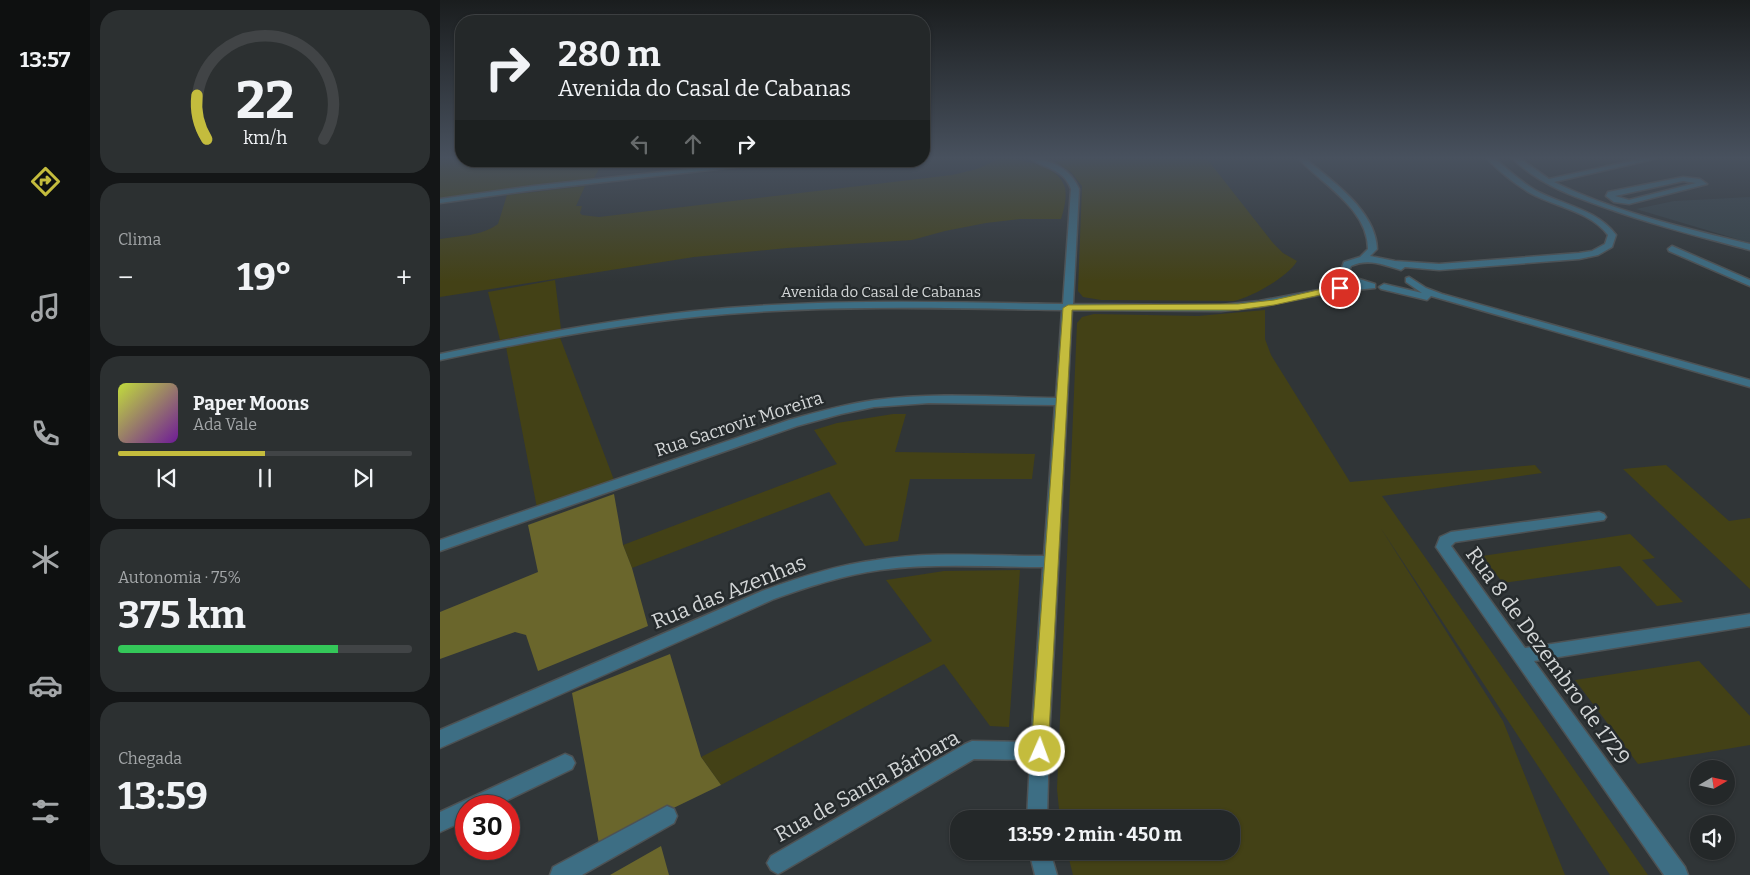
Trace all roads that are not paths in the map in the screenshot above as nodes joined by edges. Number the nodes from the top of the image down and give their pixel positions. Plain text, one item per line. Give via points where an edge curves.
1 (1074, 200) edge
2 (1345, 200) edge
3 (1553, 200) edge
4 (1592, 200) edge
5 (1609, 200) edge
6 (1621, 200) edge
7 (1637, 200) edge
8 (1597, 202) junction
9 (1373, 242) junction
10 (1750, 247) edge
11 (1672, 249) dead end
12 (1363, 259) junction
13 (1392, 263) junction
14 (1438, 267) junction
15 (1346, 273) junction
16 (1409, 279) junction
17 (1750, 283) edge
18 (1372, 286) junction
19 (1384, 288) junction
20 (1325, 290) junction
21 (1068, 308) junction
22 (1640, 354) junction
23 (440, 357) edge
24 (1750, 384) edge
25 (1061, 402) junction
26 (1599, 517) dead end
27 (440, 546) edge
28 (1052, 562) junction
29 (1750, 620) edge
30 (1520, 656) junction
31 (440, 739) edge
32 (1040, 751) junction
33 (565, 763) dead end
34 (497, 795) edge
35 (1037, 810) edge
36 (455, 815) edge
37 (667, 816) dead end
38 (440, 822) edge
39 (1042, 860) edge
40 (778, 863) dead end
41 (561, 875) edge
42 (1046, 875) edge
43 (1677, 875) edge

1 - 21 street
2 - 9 street via 1366,222
3 - 14 street via 1600,222 1611,233 1612,241 1601,250 1579,256
4 - 8 street
5 - 8 street
6 - 7 street
8 - 10 street via 1667,226
9 - 12 street, Avenida do Casal de Cabanas via 1372,252
9 - 13 street
11 - 17 street
12 - 13 street
12 - 15 street, Avenida do Casal de Cabanas via 1348,264
13 - 14 street
13 - 16 street via 1406,270
14 - 16 street, Avenida do Casal de Cabanas
15 - 18 street, Avenida do Casal de Cabanas via 1358,282
15 - 20 street, Avenida do Casal de Cabanas
16 - 19 street, Avenida do Casal de Cabanas via 1400,286
16 - 22 street via 1423,290 1439,296
18 - 19 street, Avenida do Casal de Cabanas
18 - 20 street, Avenida do Casal de Cabanas
19 - 22 street
20 - 21 street, Avenida do Casal de Cabanas via 1238,307
21 - 23 street, Avenida do Casal de Cabanas via 894,305 733,311 578,330
21 - 25 street
22 - 24 street
25 - 27 street, Rua Sacrovir Moreira via 900,401 835,411 793,422
25 - 28 street
26 - 30 street, Rua 8 de Dezembro de 1729 via 1466,535 1445,542 1443,547
28 - 31 street, Rua das Azenhas via 894,563 814,579 768,595
28 - 32 street
29 - 30 street
30 - 43 street, Rua 8 de Dezembro de 1729
32 - 35 street
32 - 40 street, Rua de Santa Bárbara via 972,750
33 - 34 street
36 - 38 street
37 - 41 street
39 - 42 street

